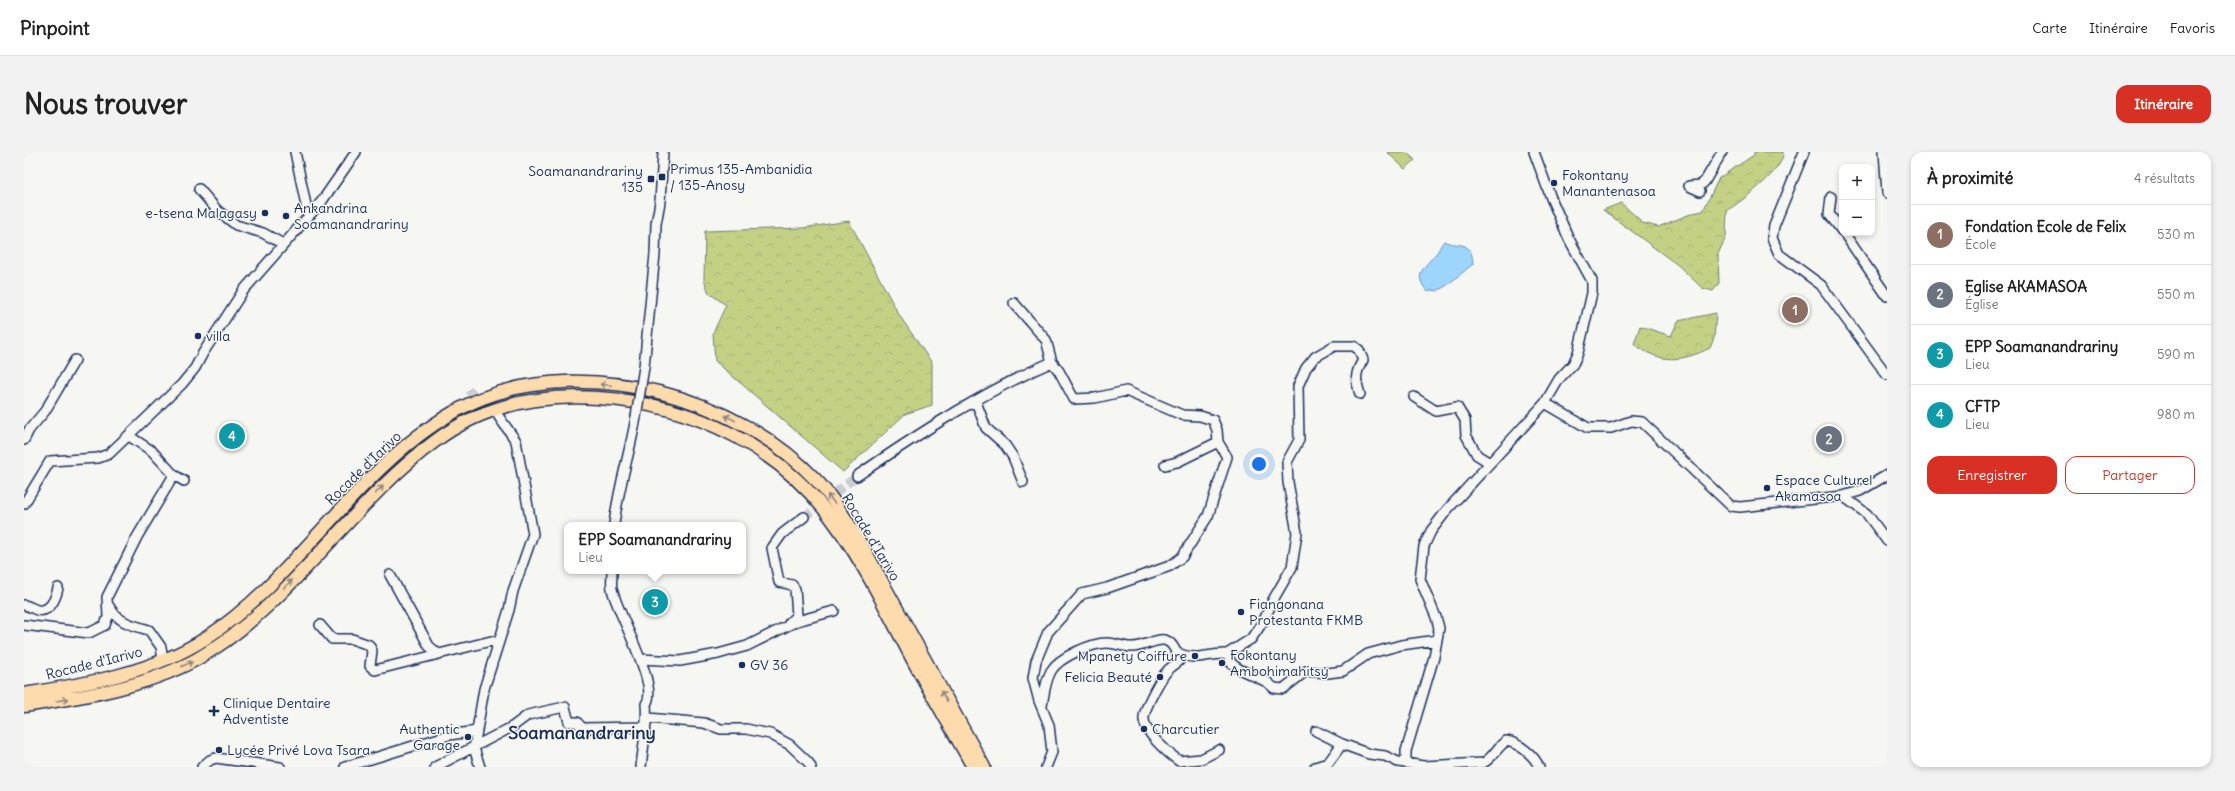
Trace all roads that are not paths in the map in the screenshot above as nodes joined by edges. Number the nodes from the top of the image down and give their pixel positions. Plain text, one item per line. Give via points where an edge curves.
1 (295, 152) edge
2 (356, 152) edge
3 (663, 152) edge
4 (1534, 152) edge
5 (1722, 152) edge
6 (1804, 152) edge
7 (1884, 152) edge
8 (199, 189) dead end
9 (1700, 191) dead end
10 (1887, 193) edge
11 (1831, 197) dead end
12 (308, 215) junction
13 (1839, 227) edge
14 (1846, 236) edge
15 (282, 244) junction
16 (1887, 296) edge
17 (1014, 303) dead end
18 (75, 360) dead end
19 (1052, 362) junction
20 (1887, 375) edge
21 (1360, 394) dead end
22 (1414, 397) dead end
23 (976, 402) junction
24 (1545, 403) junction
25 (499, 417) tunnel mouth
26 (129, 436) junction
27 (24, 440) edge
28 (1218, 442) junction
29 (1490, 462) junction
30 (1164, 465) dead end
31 (174, 475) junction
32 (1887, 475) edge
33 (857, 476) tunnel mouth
34 (184, 481) dead end
35 (1023, 482) dead end
36 (1843, 496) junction
37 (24, 504) edge
38 (804, 517) tunnel mouth
39 (614, 522) edge
40 (1887, 541) edge
41 (612, 574) edge
42 (390, 575) dead end
43 (58, 588) dead end
44 (108, 603) junction
45 (24, 605) edge
46 (834, 611) dead end
47 (24, 625) edge
48 (320, 625) dead end
49 (785, 627) junction
50 (1437, 640) junction
51 (497, 648) junction
52 (437, 653) junction
53 (1177, 653) junction
54 (1227, 654) junction
55 (640, 659) junction
56 (164, 660) junction
57 (24, 694) edge
58 (24, 706) edge
59 (1042, 708) junction
60 (648, 718) junction
61 (645, 727) junction
62 (477, 730) junction
63 (1316, 731) dead end
64 (1342, 744) junction
65 (474, 748) junction
66 (1219, 750) dead end
67 (1406, 763) junction
68 (368, 764) edge
69 (202, 767) edge
70 (280, 767) edge
71 (345, 767) edge
72 (435, 767) edge
73 (480, 767) edge
74 (641, 767) edge
75 (811, 767) edge
76 (973, 767) edge
77 (984, 767) edge
78 (1046, 767) edge
79 (1315, 767) edge
80 (1538, 767) edge

1 - 12 street
2 - 12 street via 322,201
3 - 39 street, bridge via 644,367
4 - 24 street via 1551,198 1592,281 1592,293 1578,353
5 - 9 street via 1705,181 1701,185 1689,186
6 - 20 street via 1774,226 1773,242 1780,254 1821,285
7 - 10 street
8 - 15 street via 217,210 236,225 263,233
11 - 13 street via 1829,214
12 - 15 street
14 - 16 street
15 - 26 street via 243,291 195,368
17 - 19 street via 1046,340
18 - 27 street via 45,411
19 - 23 street via 1026,373
19 - 28 street via 1074,399 1095,398 1126,391 1182,415 1213,420
21 - 54 street via 1355,379 1363,360 1359,350 1354,346 1334,346 1315,357 1306,368 1298,386 1299,440 1287,462 1288,482 1298,533 1292,567 1251,639
22 - 29 street via 1436,411 1457,407 1465,420 1466,435 1477,455
23 - 33 street
23 - 35 street via 986,428 1005,445
24 - 29 street
24 - 36 street via 1588,428 1611,428 1631,421 1642,422 1731,506
25 - 51 street via 516,441 533,534
26 - 31 street via 152,451
26 - 37 street via 109,454 98,458 50,461
28 - 30 street via 1177,462
28 - 59 street via 1227,457 1208,516 1182,557 1170,566 1082,594 1048,632 1036,661 1033,678
29 - 50 street via 1447,510 1431,531 1424,546 1420,579 1436,617 1439,628
31 - 34 street
31 - 44 street via 136,537 108,596
32 - 36 street via 1860,491
36 - 40 street via 1867,514
38 - 49 street via 782,534 772,548 779,582 792,585 796,589 797,614
41 - 55 street via 612,589
42 - 52 street via 429,646
43 - 45 street via 56,600 48,607 39,610
44 - 47 street via 105,625 89,633
44 - 56 street via 114,616 125,623 149,630 161,647
46 - 49 street
48 - 52 street via 332,639 352,639 369,645 372,651 370,666 375,670
49 - 55 street via 746,646 718,654 680,661
50 - 54 street via 1368,654 1353,662 1344,671 1306,671 1283,689 1274,688 1239,669 1231,663
50 - 67 street via 1406,751
51 - 52 street via 495,642 491,641
51 - 62 street via 484,689
53 - 54 street via 1189,658 1217,653
53 - 59 street via 1170,643 1159,639 1131,647 1106,643 1085,648 1061,661 1052,670 1046,682
53 - 66 street via 1180,660 1167,671 1144,716 1146,727 1164,750 1179,761 1201,759
55 - 60 street via 646,671 649,690 649,700 646,704
56 - 57 main road, Rocade d'Iarivo via 105,679
77 -> 56 main road, Rocade d'Iarivo via 864,549 843,514 816,479 753,430 719,412 691,400 625,386 572,383 538,386 486,397 461,408 424,432 388,461 234,618 180,654
58 -> 76 main road, Rocade d'Iarivo via 125,687 174,670 196,659 234,634 272,601 377,492 446,432 484,413 530,400 562,396 588,397 680,411 747,443 802,484 825,510 851,547
59 - 78 street via 1048,725 1052,752
60 - 61 street
60 - 75 street via 704,723 721,729 746,729 770,734 790,745
61 - 65 street via 582,728 577,722 569,722 565,707 528,715
61 - 74 street
62 - 65 street
62 - 68 street via 449,735
63 - 64 street
64 - 67 street
64 - 79 street via 1328,764
65 - 72 street
65 - 73 street
67 - 80 street via 1423,766 1483,763 1490,760 1500,745 1506,741 1515,742 1536,760
68 - 71 street
69 - 70 street via 216,758

